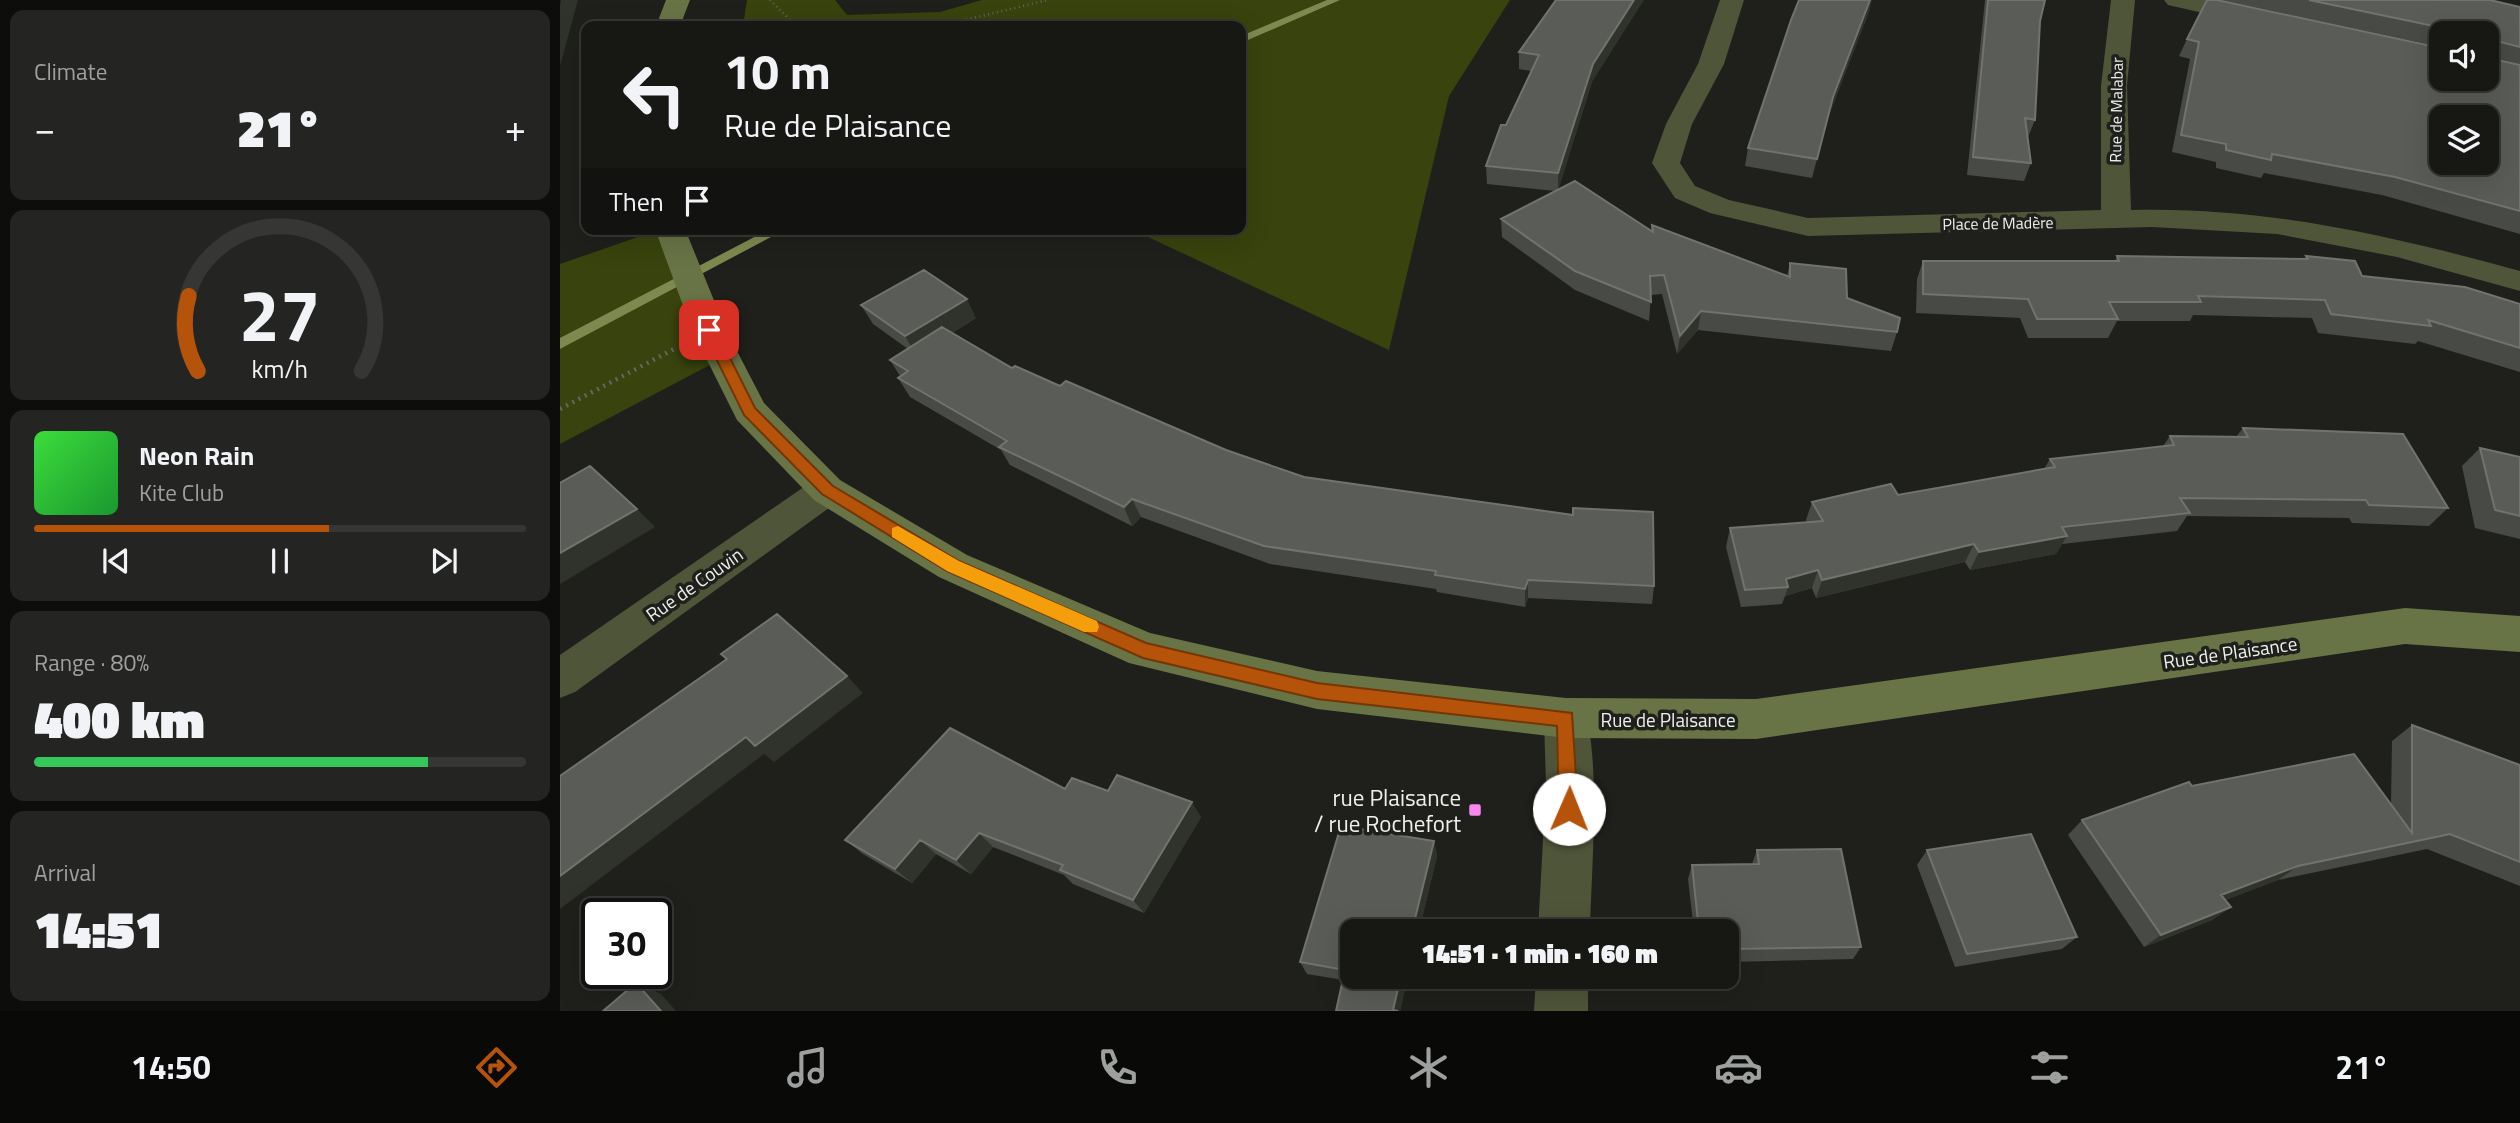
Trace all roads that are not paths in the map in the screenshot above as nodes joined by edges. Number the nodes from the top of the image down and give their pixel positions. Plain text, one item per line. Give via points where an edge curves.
1 (678, 0) edge
2 (1732, 0) edge
3 (2123, 0) edge
4 (2176, 0) edge
5 (670, 21) edge
6 (2282, 23) edge
7 (2116, 221) junction
8 (672, 235) edge
9 (2520, 281) edge
10 (827, 490) junction
11 (2520, 634) edge
12 (560, 679) edge
13 (1566, 719) junction
14 (1564, 919) edge
15 (1562, 989) edge
16 (1561, 1011) edge

1 - 5 street
2 - 7 street, Place de Madère via 1711,64 1679,124 1666,163 1685,192 1720,207 1808,227
3 - 7 street, Rue de Malabar via 2114,86
4 - 6 street
7 - 9 street, Place de Madère via 2152,218 2277,226 2400,248
8 - 10 street, Rue de Plaisance via 709,330 750,411
10 - 12 street, Rue de Couvin
10 - 13 street, Rue de Plaisance via 953,566 1143,650 1317,691
11 - 13 street, Rue de Plaisance via 2405,626 1756,719
13 - 14 street via 1569,785
15 - 16 street

